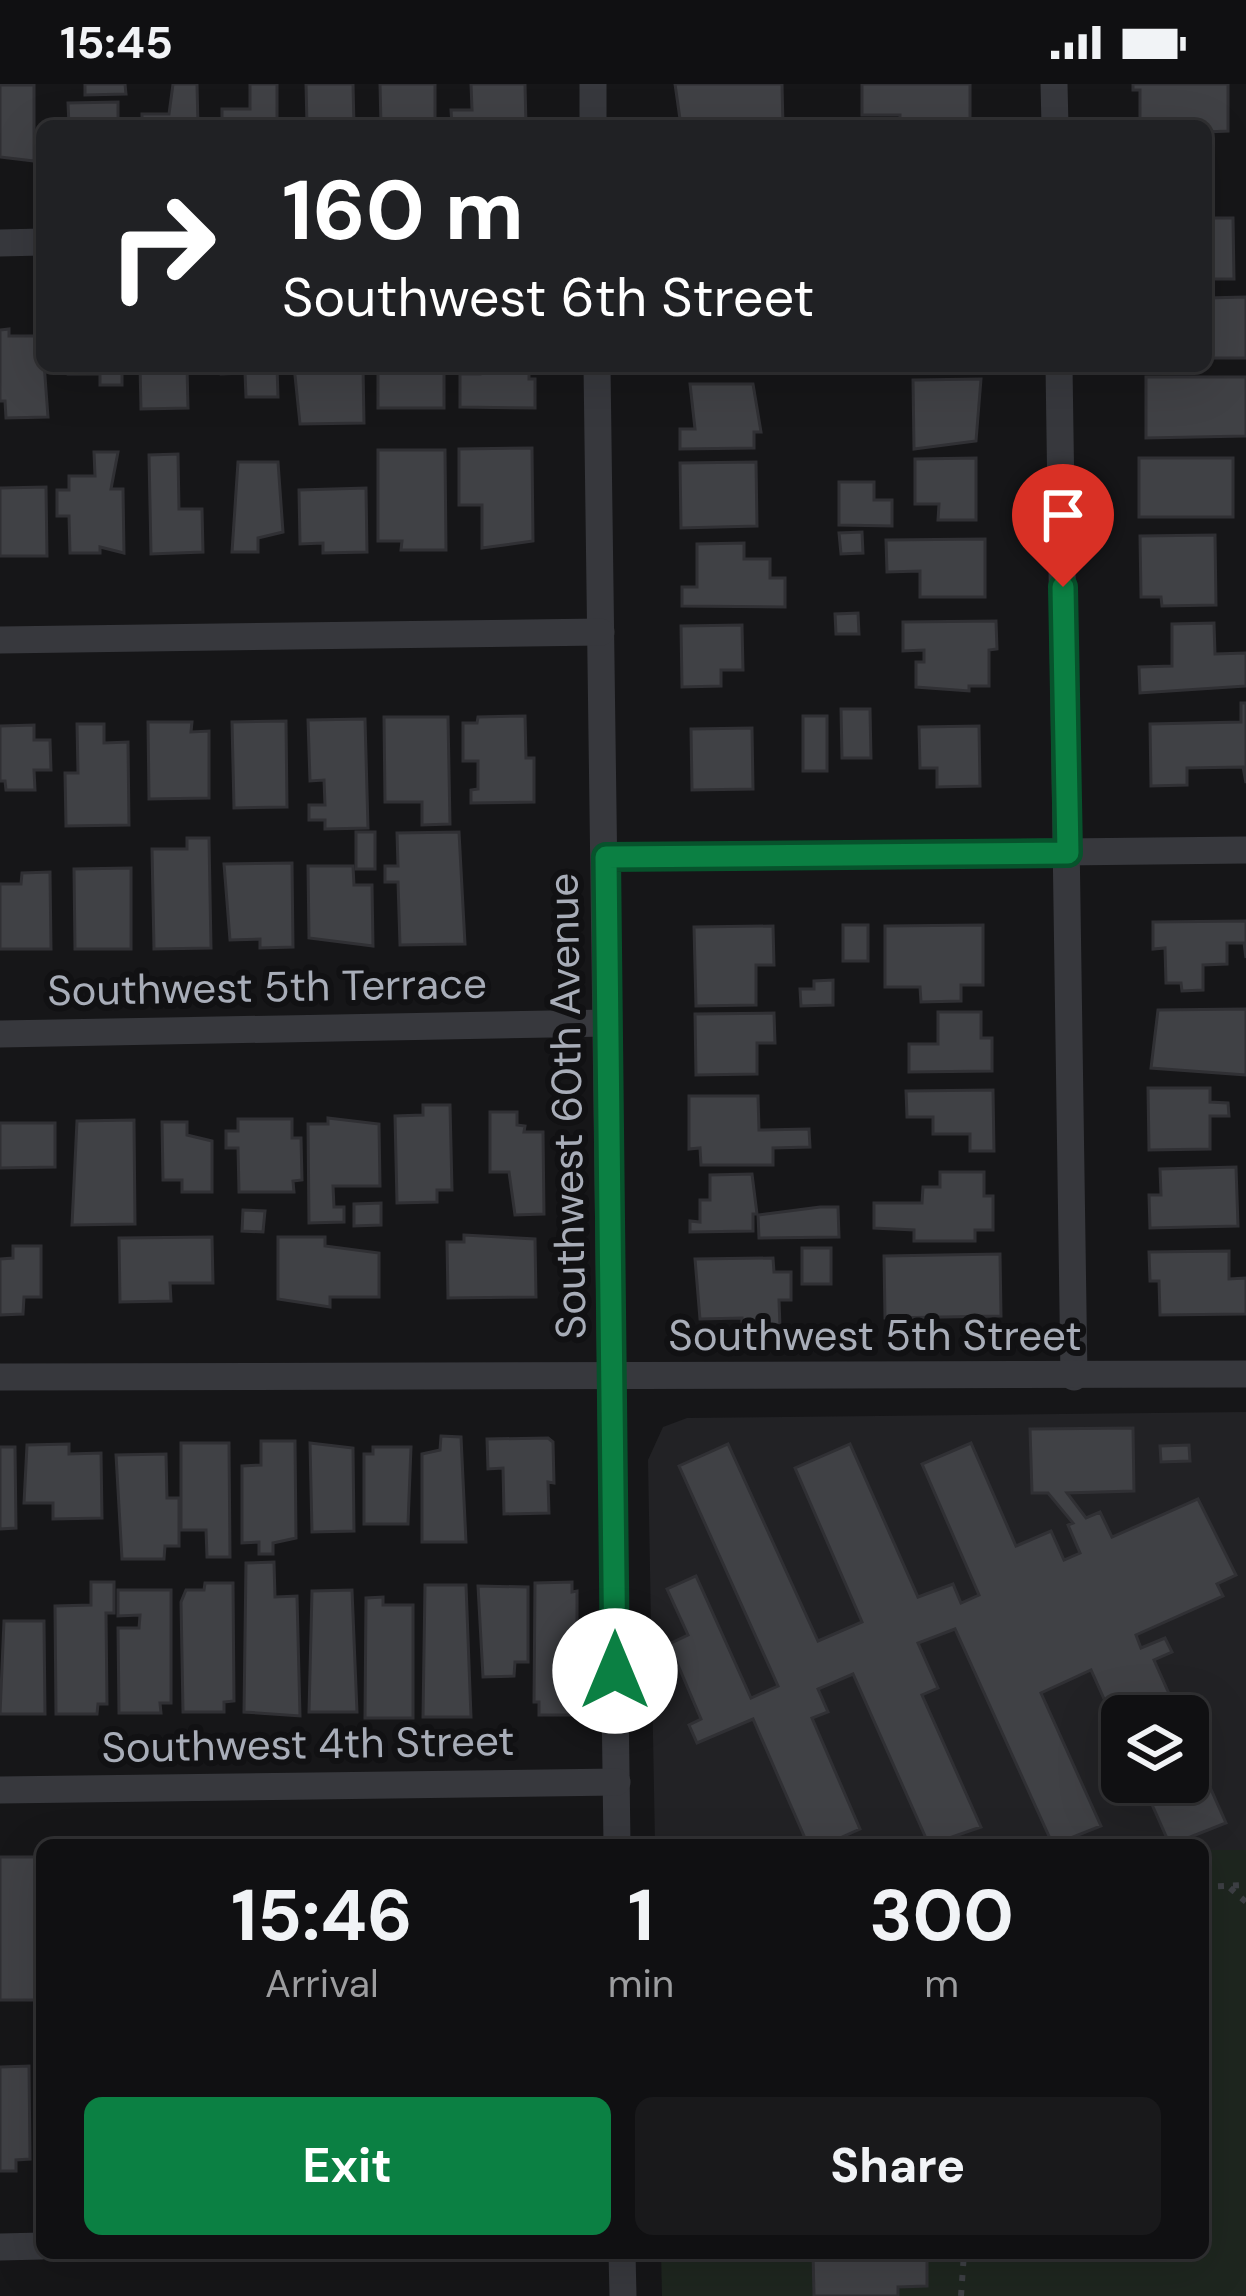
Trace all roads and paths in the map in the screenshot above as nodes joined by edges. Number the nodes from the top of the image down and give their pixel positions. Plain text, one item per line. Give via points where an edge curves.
1 (592, 84) edge
2 (1054, 84) edge
3 (593, 120) edge
4 (1054, 120) edge
5 (36, 242) edge
6 (0, 243) edge
7 (597, 372) edge
8 (1059, 372) edge
9 (601, 632) junction
10 (0, 640) edge
11 (1246, 850) edge
12 (1068, 853) junction
13 (606, 857) junction
14 (608, 1023) junction
15 (0, 1034) edge
16 (1246, 1374) edge
17 (613, 1375) junction
18 (0, 1377) edge
19 (1074, 1377) junction
20 (616, 1782) junction
21 (0, 1790) edge
22 (617, 1839) edge
23 (1246, 1885) edge
24 (1228, 1886) junction
25 (1209, 1887) edge
26 (1246, 1902) edge
27 (36, 2246) edge
28 (0, 2247) edge
29 (622, 2259) edge
30 (964, 2259) edge
31 (622, 2296) edge
32 (961, 2296) edge

1 - 3 street
2 - 4 street
5 - 6 street
7 - 9 street, Southwest 60th Avenue
8 - 12 street
9 - 10 street
9 - 13 street, Southwest 60th Avenue
11 - 12 street
12 - 13 street
12 - 19 street
13 - 14 street, Southwest 60th Avenue
14 - 15 street, Southwest 5th Terrace
14 - 17 street, Southwest 60th Avenue
16 - 19 street, Southwest 5th Street
17 - 18 street, Southwest 5th Street
17 - 19 street, Southwest 5th Street
17 - 20 street, Southwest 60th Avenue
20 - 21 street, Southwest 4th Street
20 - 22 street, Southwest 60th Avenue
23 - 24 path
24 - 25 path
24 - 26 path
27 - 28 street
29 - 31 street
30 - 32 path

